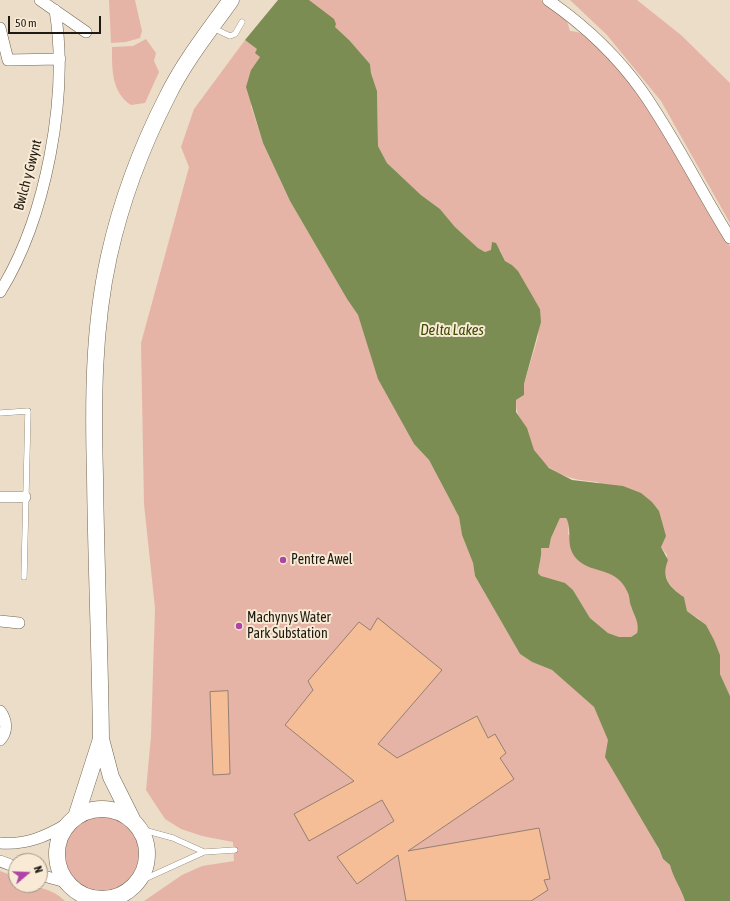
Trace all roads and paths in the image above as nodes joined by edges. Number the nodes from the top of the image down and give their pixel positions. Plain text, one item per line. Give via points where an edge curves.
1 (40, 0) edge
2 (231, 0) edge
3 (548, 0) edge
4 (55, 10) junction
5 (216, 22) junction
6 (242, 22) dead end
7 (0, 28) edge
8 (86, 32) dead end
9 (60, 59) junction
10 (730, 238) edge
11 (0, 292) edge
12 (0, 413) edge
13 (0, 497) edge
14 (25, 497) junction
15 (24, 577) dead end
16 (0, 621) edge
17 (19, 623) dead end
18 (0, 711) edge
19 (101, 739) junction
20 (0, 740) edge
21 (71, 821) junction
22 (136, 824) junction
23 (0, 843) edge
24 (235, 850) dead end
25 (204, 852) junction
26 (48, 879) edge
27 (132, 891) edge
28 (75, 892) edge

1 - 4 street
2 - 5 main road
3 - 10 street via 594,37 642,90
4 - 8 street
4 - 9 street, Bwlch y Gwynt
5 - 6 lane via 230,36 235,34
5 - 19 main road via 167,96 125,200 109,256 95,367 94,446
7 - 9 street via 8,60
9 - 11 street, Bwlch y Gwynt via 53,139 42,186 28,231 10,276
12 - 14 lane via 28,411
13 - 14 street
14 - 15 lane
16 - 17 street
18 - 20 street via 6,722 6,732
19 - 21 main road
19 - 22 main road via 111,777
21 - 22 main road via 97,809 109,809 121,813
21 - 23 street via 49,835 28,842
21 - 28 main road via 61,834 56,856 59,870
22 - 25 lane
22 - 27 main road via 146,840 148,853 145,868
24 - 25 lane
25 - 27 lane
26 - 28 street
27 - 28 main road via 103,900

